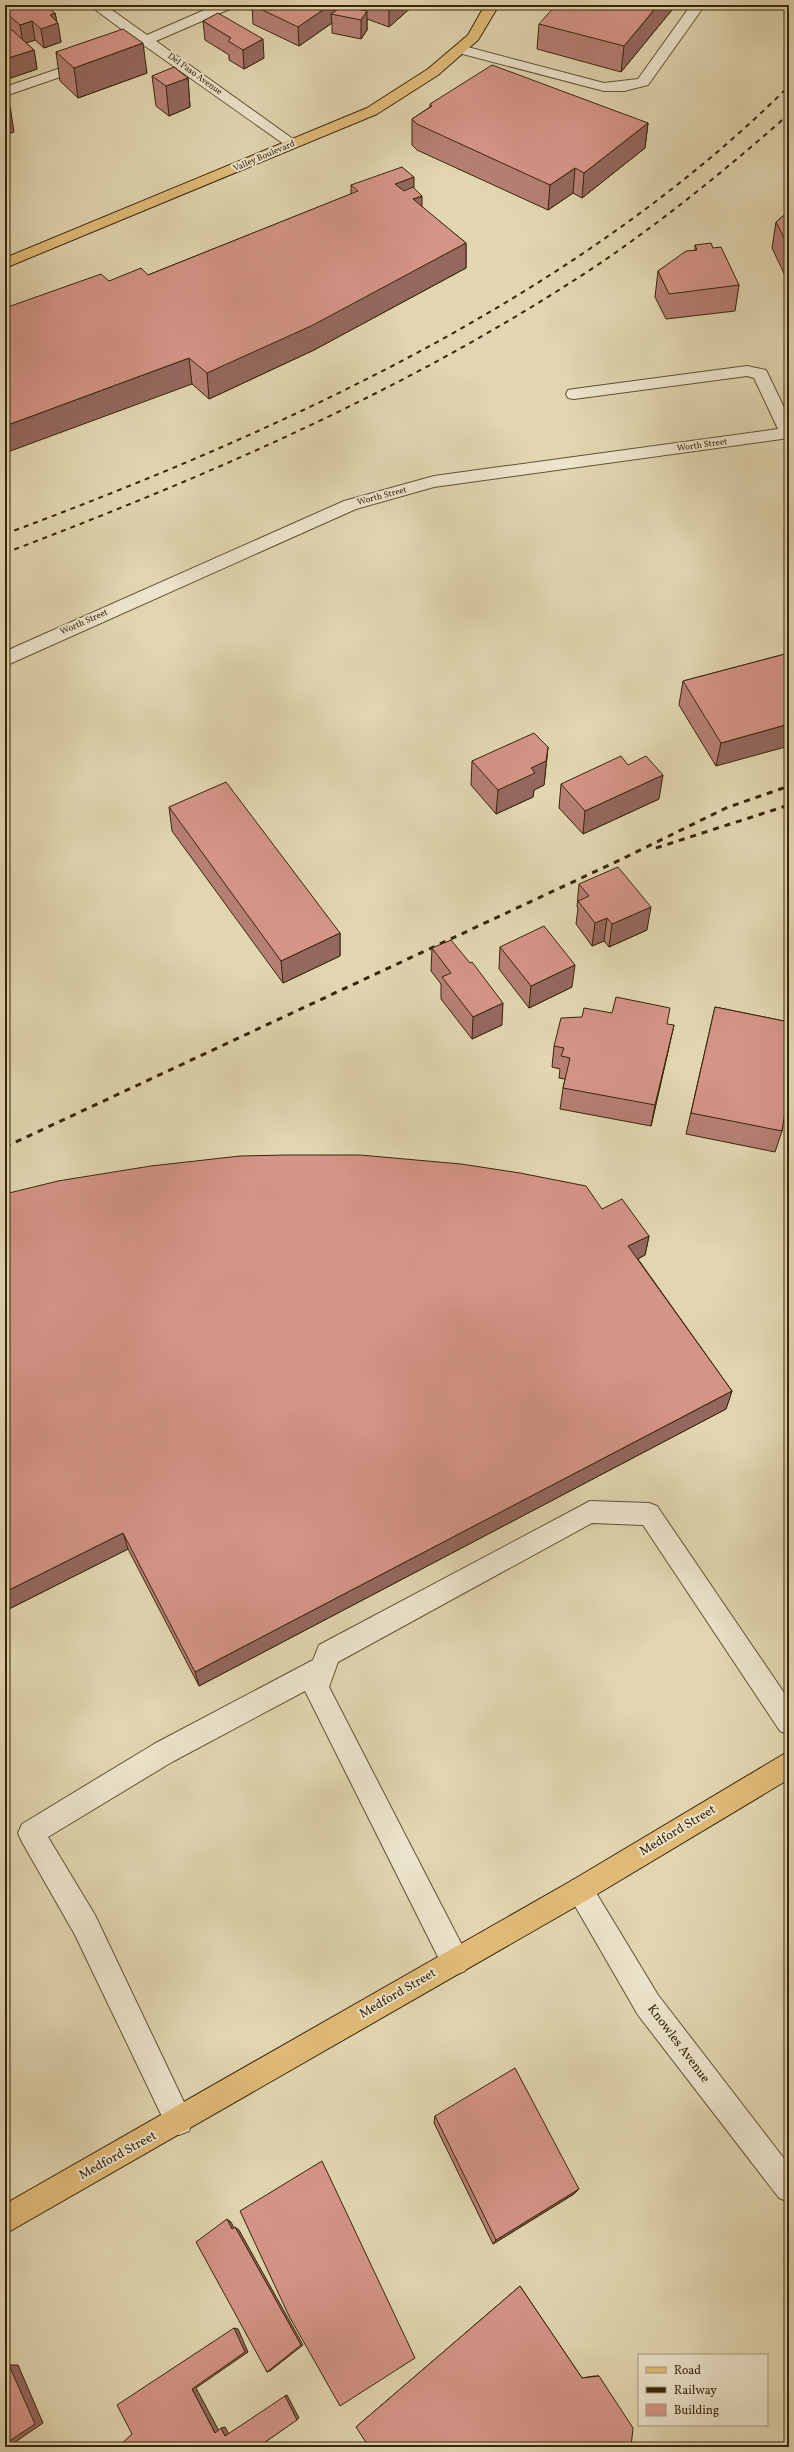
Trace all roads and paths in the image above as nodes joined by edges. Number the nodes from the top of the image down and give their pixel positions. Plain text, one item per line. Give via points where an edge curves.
1 (96, 5) edge
2 (227, 5) edge
3 (492, 5) edge
4 (698, 5) edge
5 (148, 40) junction
6 (126, 48) edge
7 (460, 49) junction
8 (98, 58) edge
9 (5, 92) edge
10 (293, 144) junction
11 (5, 263) edge
12 (574, 394) dead end
13 (789, 433) edge
14 (5, 660) edge
15 (323, 1668) junction
16 (789, 1722) edge
17 (789, 1764) edge
18 (580, 1890) junction
19 (455, 1961) junction
20 (179, 2121) junction
21 (789, 2188) edge
22 (5, 2220) edge

1 - 5 street, Del Paso Avenue
2 - 5 street
3 - 7 main road, Valley Boulevard via 473,37
4 - 7 street via 643,82 630,86 604,87
5 - 6 street
5 - 10 street, Del Paso Avenue
7 - 10 main road, Valley Boulevard via 433,72 372,111
8 - 9 street
10 - 11 main road, Valley Boulevard
12 - 13 street via 747,371 760,374
13 - 14 street, Worth Street via 434,482 350,504 42,641
15 - 16 street via 328,1654 590,1512 649,1514
15 - 19 street via 316,1688
15 - 20 street via 163,1753 31,1833 86,1925
17 - 18 main road, Medford Street
18 - 19 main road, Medford Street
18 - 21 street, Knowles Avenue via 648,2005
19 - 20 main road, Medford Street
20 - 22 main road, Medford Street

